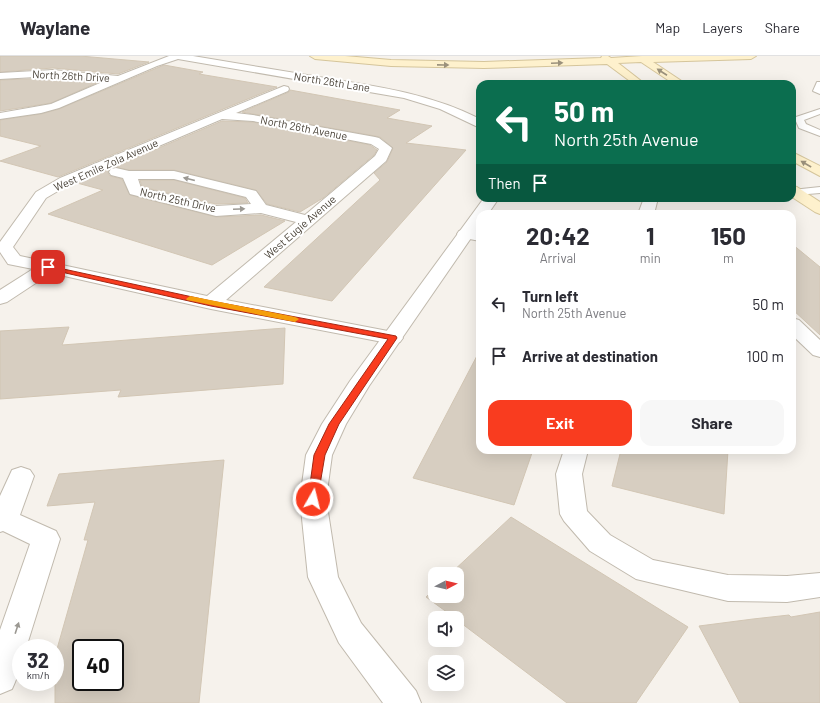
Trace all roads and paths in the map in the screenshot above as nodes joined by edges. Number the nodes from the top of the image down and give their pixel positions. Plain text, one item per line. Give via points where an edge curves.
1 (178, 56) edge
2 (315, 56) edge
3 (751, 56) edge
4 (641, 58) edge
5 (606, 59) edge
6 (78, 75) junction
7 (0, 76) edge
8 (118, 79) junction
9 (635, 80) edge
10 (675, 80) edge
11 (820, 84) edge
12 (284, 89) dead end
13 (90, 91) junction
14 (820, 92) edge
15 (820, 111) edge
16 (0, 116) edge
17 (221, 116) junction
18 (476, 122) edge
19 (820, 133) edge
20 (386, 148) joint
21 (796, 158) edge
22 (98, 167) junction
23 (820, 172) edge
24 (129, 175) junction
25 (820, 190) edge
26 (796, 191) edge
27 (796, 192) edge
28 (261, 208) junction
29 (820, 209) edge
30 (307, 220) junction
31 (472, 235) edge
32 (48, 267) junction
33 (0, 298) edge
34 (211, 303) junction
35 (796, 328) edge
36 (393, 338) junction
37 (820, 351) edge
38 (575, 454) edge
39 (21, 476) dead end
40 (2, 521) edge
41 (820, 585) edge
42 (0, 678) edge
43 (404, 703) edge

1 - 8 street
1 - 18 street, North 26th Lane via 398,93 437,103
2 -> 5 main road via 444,65 518,65
3 - 4 main road
4 - 5 main road
10 -> 4 main road
5 - 9 main road
6 - 7 street, North 26th Drive via 34,73
6 - 8 street, North 26th Drive
6 - 13 street via 64,85
8 - 13 street
11 - 14 lane via 817,91
12 - 17 street, West Emile Zola Avenue
13 - 16 street via 55,106
15 - 19 lane via 799,119 802,126
17 - 20 street, North 26th Avenue via 254,118 375,141
17 - 22 street, West Emile Zola Avenue
20 - 30 street, West Eugie Avenue via 381,158
23 -> 21 main road
22 - 24 street, North 25th Drive
22 - 32 street, West Emile Zola Avenue via 41,195 5,247 14,260
28 -> 24 street, North 25th Drive via 251,194 174,175
24 -> 28 street, North 25th Drive via 135,190 216,211
25 - 26 lane
27 - 29 main road
28 - 30 street, North 25th Drive
30 - 34 street, West Eugie Avenue
31 - 36 street
32 - 33 street
32 - 34 street
34 - 36 street
35 - 37 street
36 - 43 street via 334,424 320,455 313,499 323,577 350,633
38 - 41 street via 569,474 574,514 600,543 646,571 728,588 787,589
39 - 40 street
42 -> 40 street via 46,539

